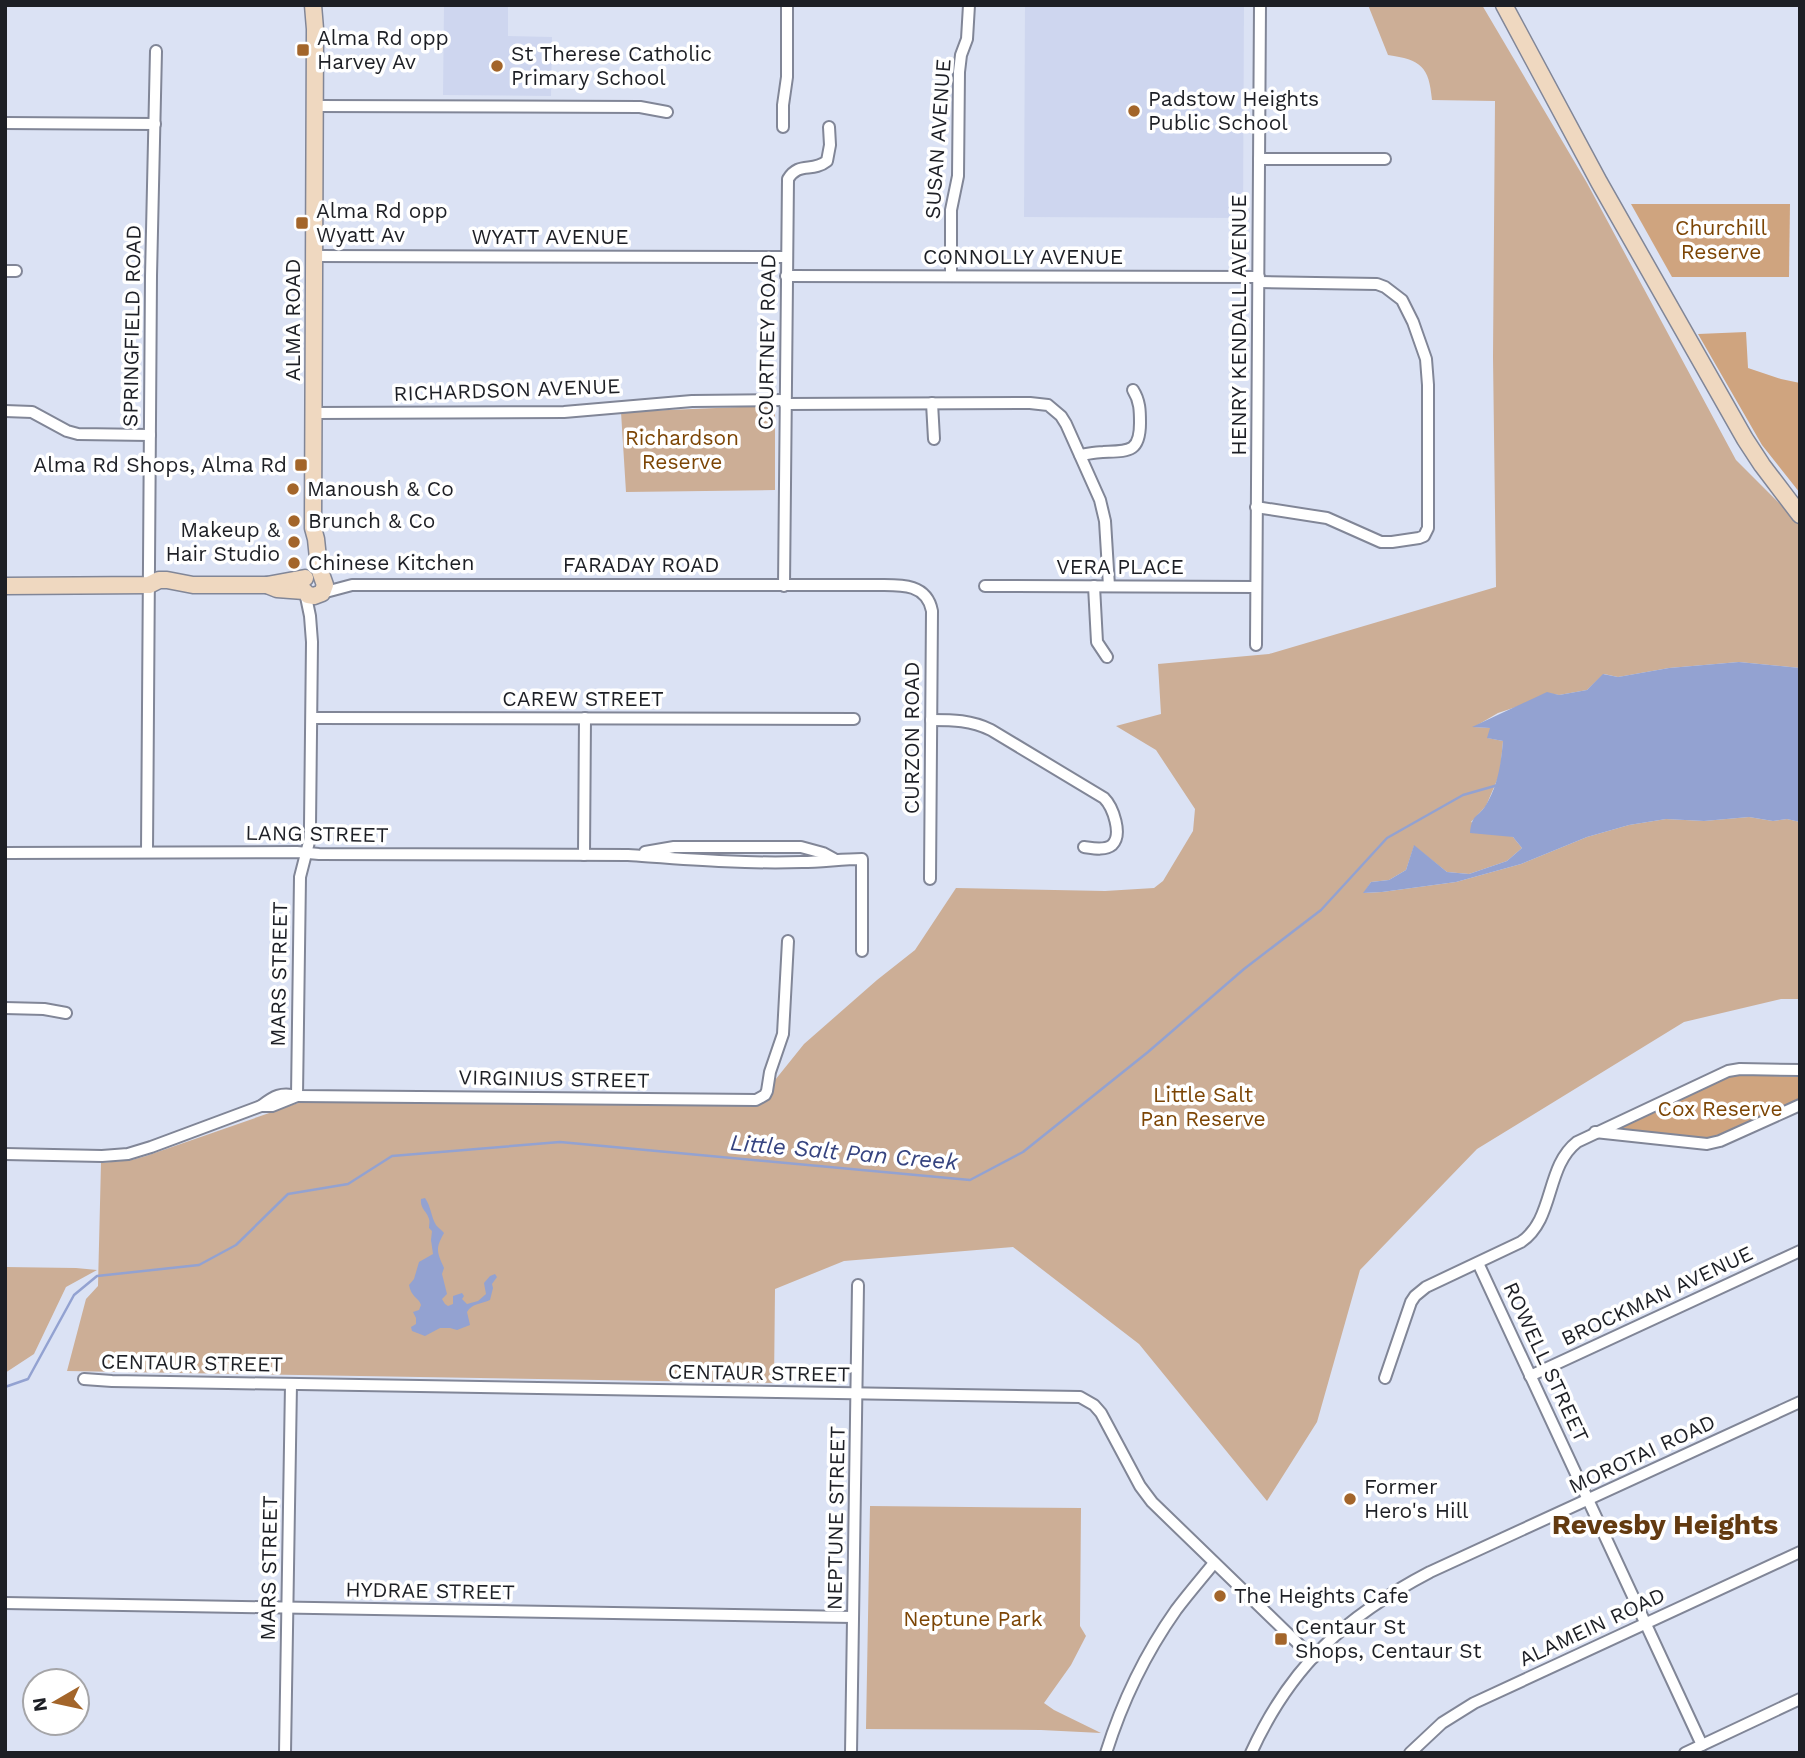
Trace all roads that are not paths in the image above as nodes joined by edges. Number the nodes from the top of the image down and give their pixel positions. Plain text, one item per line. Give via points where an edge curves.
1 (313, 5) edge
2 (318, 5) edge
3 (787, 5) edge
4 (969, 5) edge
5 (1260, 5) edge
6 (1493, 5) edge
7 (1504, 5) edge
8 (315, 29) junction
9 (156, 51) dead end
10 (315, 106) junction
11 (667, 112) dead end
12 (5, 123) edge
13 (155, 124) junction
14 (782, 127) dead end
15 (829, 127) dead end
16 (1259, 159) junction
17 (1385, 159) dead end
18 (1600, 182) junction
19 (314, 256) junction
20 (787, 257) junction
21 (786, 276) junction
22 (951, 276) junction
23 (1259, 280) junction
24 (1133, 390) dead end
25 (785, 402) junction
26 (932, 403) junction
27 (5, 411) edge
28 (313, 413) junction
29 (150, 435) junction
30 (934, 439) dead end
31 (1080, 455) junction
32 (1256, 506) junction
33 (1800, 515) edge
34 (149, 585) junction
35 (313, 585) junction
36 (5, 586) edge
37 (784, 586) junction
38 (985, 586) dead end
39 (1094, 586) junction
40 (1110, 586) junction
41 (1256, 587) junction
42 (928, 597) joint
43 (1256, 645) dead end
44 (1107, 657) dead end
45 (312, 718) junction
46 (586, 718) junction
47 (854, 719) dead end
48 (931, 720) junction
49 (1084, 847) dead end
50 (147, 852) junction
51 (5, 853) edge
52 (305, 853) junction
53 (584, 855) junction
54 (930, 879) dead end
55 (788, 942) dead end
56 (862, 951) dead end
57 (5, 1008) edge
58 (66, 1013) dead end
59 (1800, 1070) edge
60 (297, 1096) junction
61 (1800, 1105) edge
62 (1595, 1132) junction
63 (5, 1154) edge
64 (1800, 1251) edge
65 (1478, 1262) junction
66 (858, 1285) dead end
67 (1530, 1376) junction
68 (1385, 1378) dead end
69 (84, 1379) dead end
70 (291, 1384) junction
71 (857, 1393) junction
72 (1800, 1402) edge
73 (1588, 1500) junction
74 (1800, 1552) edge
75 (1214, 1563) junction
76 (5, 1603) edge
77 (288, 1608) junction
78 (853, 1617) junction
79 (1646, 1624) junction
80 (1313, 1657) junction
81 (1800, 1699) edge
82 (1702, 1745) junction
83 (285, 1753) edge
84 (851, 1753) edge
85 (1106, 1753) edge
86 (1251, 1753) edge
87 (1410, 1753) edge
88 (1685, 1753) edge

1 - 8 main road, ALMA ROAD
2 - 8 main road, ALMA ROAD
3 - 14 street
4 - 22 street, SUSAN AVENUE via 959,72
5 - 16 street, HENRY KENDALL AVENUE
6 - 18 main road
7 - 18 main road
8 - 10 main road, ALMA ROAD
9 - 13 street, SPRINGFIELD ROAD
10 - 11 street via 640,107
10 - 19 main road, ALMA ROAD
12 - 13 street
13 - 29 street, SPRINGFIELD ROAD
15 - 20 street, COURTNEY ROAD via 827,161 794,170 788,179
16 - 17 street
16 - 23 street, HENRY KENDALL AVENUE
18 - 33 main road via 1745,439
19 - 20 street, WYATT AVENUE
19 - 28 main road, ALMA ROAD
20 - 21 street, COURTNEY ROAD
21 - 22 street, CONNOLLY AVENUE
21 - 25 street, COURTNEY ROAD
22 - 23 street, CONNOLLY AVENUE
23 - 32 street, HENRY KENDALL AVENUE
23 - 32 street, CONNOLLY AVENUE via 1377,284 1402,300 1427,366 1427,528 1419,538 1381,542 1327,518
24 - 31 street via 1139,406 1135,446 1125,452
25 - 26 street, RICHARDSON AVENUE
25 - 28 street, RICHARDSON AVENUE via 692,401 553,412
25 - 37 street, COURTNEY ROAD
26 - 30 street
26 - 31 street, RICHARDSON AVENUE via 1048,405 1061,416
27 - 29 street via 32,412 78,434
28 - 35 main road, ALMA ROAD
29 - 34 street, SPRINGFIELD ROAD
31 - 40 street, RICHARDSON AVENUE via 1103,508
32 - 41 street, HENRY KENDALL AVENUE
34 - 35 main road, FARADAY ROAD via 159,590 193,585 267,585 276,589
34 - 36 main road, FARADAY ROAD
34 - 50 street, SPRINGFIELD ROAD
35 - 37 street, FARADAY ROAD
35 - 45 street, ALMA ROAD
37 - 42 street, FARADAY ROAD via 908,587
38 - 39 street, VERA PLACE
39 - 40 street, VERA PLACE
39 - 44 street via 1097,642
40 - 41 street, VERA PLACE
41 - 43 street, HENRY KENDALL AVENUE
42 - 48 street, CURZON ROAD
45 - 46 street, CAREW STREET
45 - 52 street, ALMA ROAD via 310,831
46 - 47 street, CAREW STREET
46 - 53 street
48 - 49 street via 964,720 992,730 1104,798 1115,816 1114,843 1103,848
48 - 54 street, CURZON ROAD
50 - 51 street, LANG STREET
50 - 52 street, LANG STREET
52 - 53 street, LANG STREET
52 - 60 street, MARS STREET via 300,877
53 - 56 street, LANG STREET via 758,862 862,859
55 - 60 street, VIRGINIUS STREET via 784,1028 767,1091 756,1101
57 - 58 street
59 - 62 street via 1728,1071
60 - 63 street, VIRGINIUS STREET via 128,1154
61 - 62 street via 1707,1144
62 - 65 street via 1566,1154 1533,1233
64 - 67 street, BROCKMAN AVENUE
65 - 67 street, ROWELL STREET
65 - 68 street via 1415,1296
66 - 71 street, NEPTUNE STREET
67 - 73 street, ROWELL STREET
69 - 70 street, CENTAUR STREET
70 - 71 street, CENTAUR STREET
70 - 77 street, MARS STREET
71 - 75 street, CENTAUR STREET via 1071,1396 1087,1400 1107,1424 1145,1494
71 - 78 street, NEPTUNE STREET
72 - 73 street, MOROTAI ROAD
73 - 79 street, ROWELL STREET
73 - 80 street, MOROTAI ROAD via 1396,1591 1362,1612
74 - 79 street, ALAMEIN ROAD
75 - 80 street, CENTAUR STREET
75 - 85 street via 1155,1642 1128,1693
76 - 77 street, HYDRAE STREET
77 - 78 street, HYDRAE STREET
77 - 83 street, MARS STREET
78 - 84 street, NEPTUNE STREET
79 - 82 street, ROWELL STREET
79 - 87 street, ALAMEIN ROAD via 1474,1703 1442,1723
80 - 86 street, MOROTAI ROAD via 1279,1701
81 - 82 street
82 - 88 street

